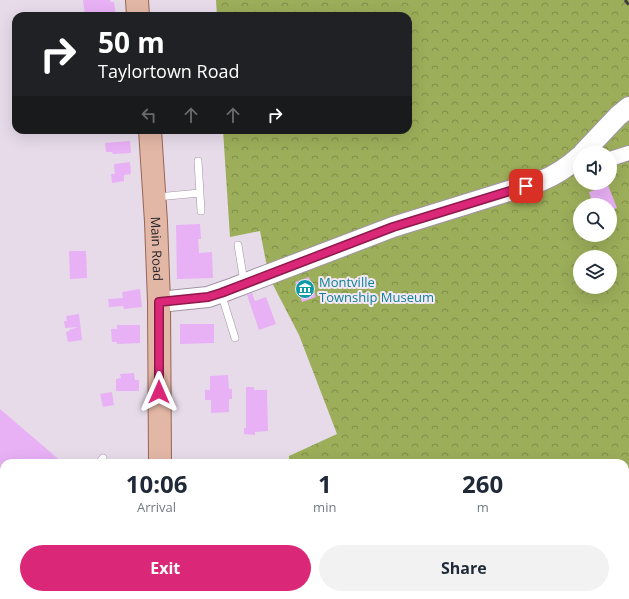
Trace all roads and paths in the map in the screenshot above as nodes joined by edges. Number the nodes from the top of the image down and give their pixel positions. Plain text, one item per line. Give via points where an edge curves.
1 (137, 0) edge
2 (138, 12) edge
3 (629, 107) edge
4 (150, 134) edge
5 (591, 146) edge
6 (629, 153) edge
7 (617, 157) edge
8 (198, 161) dead end
9 (573, 163) edge
10 (200, 193) junction
11 (154, 197) junction
12 (201, 211) dead end
13 (238, 245) dead end
14 (244, 284) junction
15 (221, 293) junction
16 (159, 302) junction
17 (235, 338) dead end
18 (160, 459) edge

1 - 2 main road
3 - 5 street
4 - 11 main road, Main Road
6 - 7 street
8 - 10 lane
9 - 14 street via 541,181 393,227
10 - 11 lane
10 - 12 lane
11 - 16 main road, Main Road
13 - 14 lane
14 - 15 street
15 - 16 street via 208,297
15 - 17 lane
16 - 18 main road, Main Road

